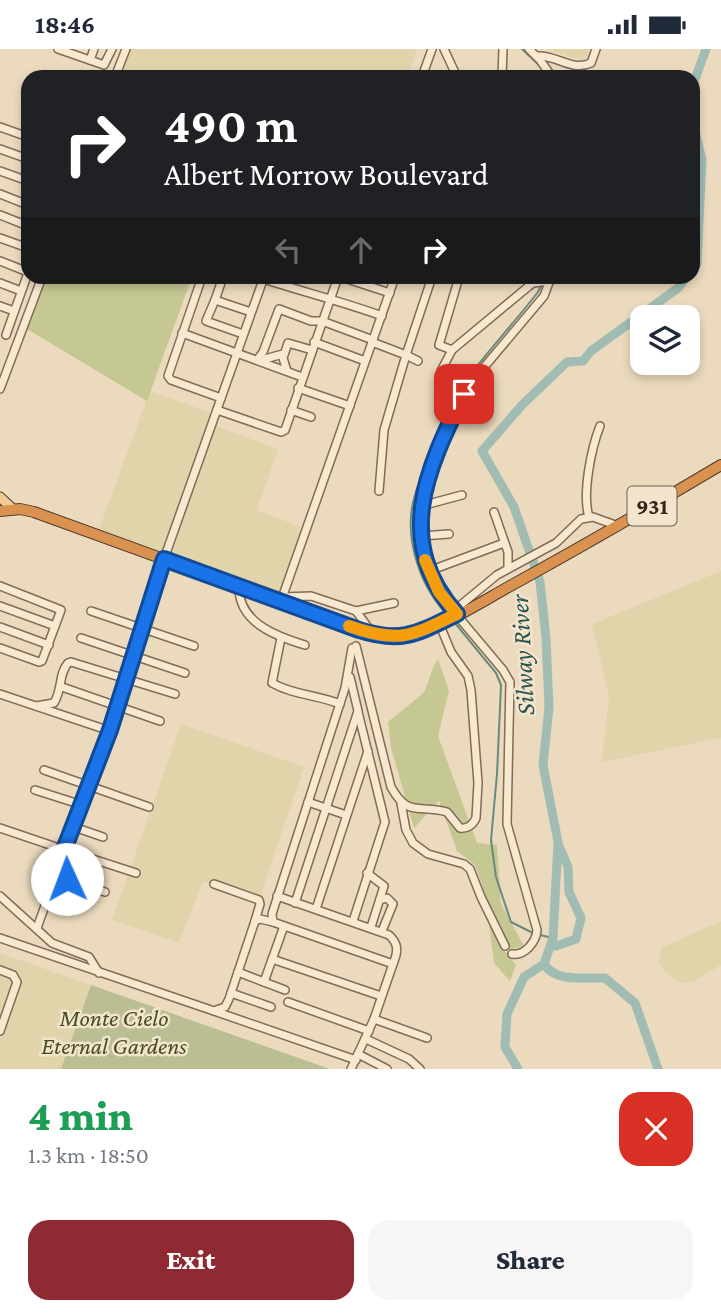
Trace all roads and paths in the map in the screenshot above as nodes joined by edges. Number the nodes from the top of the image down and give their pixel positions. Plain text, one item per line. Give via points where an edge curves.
1 (58, 49) edge
2 (94, 49) edge
3 (112, 49) edge
4 (125, 49) edge
5 (432, 49) edge
6 (444, 49) edge
7 (503, 49) edge
8 (529, 49) edge
9 (596, 49) edge
10 (75, 52) edge
11 (537, 56) junction
12 (90, 60) junction
13 (118, 70) edge
14 (424, 70) edge
15 (454, 70) edge
16 (503, 70) edge
17 (548, 70) edge
18 (0, 127) edge
19 (21, 134) edge
20 (0, 149) edge
21 (21, 156) edge
22 (0, 171) edge
23 (21, 178) edge
24 (0, 194) edge
25 (21, 202) edge
26 (0, 215) edge
27 (21, 223) edge
28 (0, 238) edge
29 (21, 246) edge
30 (0, 261) edge
31 (21, 269) edge
32 (0, 283) edge
33 (24, 284) edge
34 (39, 284) edge
35 (200, 284) edge
36 (221, 284) edge
37 (260, 284) edge
38 (281, 284) edge
39 (335, 284) edge
40 (360, 284) edge
41 (393, 284) edge
42 (430, 284) edge
43 (457, 284) edge
44 (537, 284) edge
45 (542, 284) edge
46 (21, 291) junction
47 (390, 293) junction
48 (331, 298) junction
49 (215, 300) junction
50 (0, 306) edge
51 (14, 311) junction
52 (251, 312) junction
53 (382, 316) junction
54 (323, 321) junction
55 (182, 333) junction
56 (3, 334) edge
57 (243, 334) junction
58 (18, 339) junction
59 (373, 341) junction
60 (313, 346) junction
61 (452, 350) junction
62 (237, 353) junction
63 (283, 354) junction
64 (406, 355) junction
65 (257, 360) junction
66 (365, 361) junction
67 (418, 361) dead end
68 (441, 371) dead end
69 (287, 372) junction
70 (302, 377) junction
71 (298, 388) junction
72 (0, 390) edge
73 (221, 398) junction
74 (350, 406) junction
75 (291, 409) junction
76 (217, 410) junction
77 (311, 417) dead end
78 (600, 426) dead end
79 (721, 465) edge
80 (379, 491) dead end
81 (462, 495) dead end
82 (0, 497) edge
83 (421, 506) junction
84 (14, 510) junction
85 (0, 512) edge
86 (494, 512) dead end
87 (589, 517) junction
88 (618, 526) junction
89 (449, 534) dead end
90 (421, 536) junction
91 (505, 543) junction
92 (164, 559) junction
93 (510, 566) junction
94 (429, 571) junction
95 (0, 586) edge
96 (239, 586) junction
97 (282, 599) junction
98 (394, 603) dead end
99 (0, 606) edge
100 (91, 611) dead end
101 (356, 611) junction
102 (458, 614) junction
103 (439, 623) junction
104 (55, 626) junction
105 (0, 627) edge
106 (143, 629) junction
107 (373, 634) junction
108 (80, 638) dead end
109 (281, 638) junction
110 (49, 645) junction
111 (304, 645) dead end
112 (194, 646) dead end
113 (0, 648) edge
114 (134, 658) junction
115 (185, 673) dead end
116 (349, 674) junction
117 (127, 679) junction
118 (62, 687) junction
119 (0, 694) edge
120 (175, 694) dead end
121 (340, 704) junction
122 (36, 706) junction
123 (118, 707) junction
124 (358, 717) junction
125 (160, 721) dead end
126 (110, 730) junction
127 (368, 750) junction
128 (44, 770) dead end
129 (89, 786) junction
130 (35, 790) dead end
131 (308, 802) junction
132 (401, 803) junction
133 (82, 805) junction
134 (149, 807) dead end
135 (326, 808) junction
136 (346, 815) junction
137 (74, 827) junction
138 (2, 830) edge
139 (103, 837) dead end
140 (65, 850) junction
141 (60, 867) junction
142 (136, 873) dead end
143 (368, 873) junction
144 (214, 884) dead end
145 (105, 892) dead end
146 (0, 896) edge
147 (277, 896) junction
148 (380, 900) junction
149 (295, 903) junction
150 (316, 909) junction
151 (271, 919) junction
152 (255, 921) junction
153 (353, 921) junction
154 (284, 926) junction
155 (371, 927) junction
156 (37, 928) junction
157 (382, 931) junction
158 (0, 938) edge
159 (505, 946) dead end
160 (512, 954) dead end
161 (272, 959) junction
162 (393, 964) junction
163 (0, 970) edge
164 (239, 972) junction
165 (99, 973) junction
166 (264, 982) junction
167 (285, 990) dead end
168 (231, 993) junction
169 (381, 996) junction
170 (288, 1002) dead end
171 (225, 1007) junction
172 (271, 1007) dead end
173 (214, 1011) junction
174 (226, 1016) junction
175 (374, 1019) junction
176 (0, 1031) edge
177 (368, 1035) junction
178 (427, 1038) dead end
179 (357, 1057) junction
180 (351, 1069) edge
181 (387, 1069) edge
182 (420, 1069) edge

1 - 10 street
2 - 12 street
3 - 12 street via 106,65
4 - 13 street
5 - 14 street
6 - 15 street
7 - 16 street
8 - 11 street
9 - 11 street via 591,63 582,66
10 - 12 street
11 - 17 street
18 - 19 street
20 - 21 street
22 - 23 street
24 - 25 street
26 - 27 street
28 - 29 street
30 - 31 street
32 - 46 street
33 - 46 street
34 - 58 street
35 - 55 street
36 - 49 street
37 - 52 street
38 - 48 street
39 - 48 street
40 - 47 street
41 - 47 street
42 - 64 street
43 - 61 street via 439,345
44 - 61 street
45 - 83 street via 544,296 464,394
46 - 51 street
47 - 53 street
48 - 53 street
48 - 54 street
49 - 52 street
49 - 57 street via 206,321
50 - 51 street
51 - 56 street
52 - 57 street
53 - 59 street
54 - 59 street
54 - 60 street
54 - 65 street via 279,309
55 - 62 street
55 - 73 street via 169,378
56 - 58 street
57 - 62 street
58 - 72 street
59 - 64 street
59 - 66 street
60 - 63 street via 288,343
60 - 66 street
60 - 70 street
61 - 68 street
62 - 65 street
62 - 73 street
63 - 65 street
63 - 69 street
64 - 67 street
64 - 80 street via 384,430
65 - 69 street
66 - 74 street
69 - 70 street
70 - 71 street
71 - 74 street
71 - 75 street
73 - 76 street
74 - 97 street
75 - 76 street via 281,432
75 - 77 street
76 - 92 street
78 - 87 street via 587,492
79 - 88 highway, 931
81 - 83 street
82 - 84 main road
83 - 90 street
84 - 85 highway, 931
84 - 92 highway, 931 via 34,512
86 - 91 street
87 - 88 street
87 - 93 street via 551,546
88 - 102 highway, 931
89 - 90 street
90 - 94 street
91 - 93 street
91 - 94 street
92 - 96 highway, 931
92 - 106 street
93 - 102 street via 462,604
94 - 102 street
95 - 104 street via 60,608
96 - 97 highway, 931
96 - 109 street via 240,602 249,618
97 - 101 street via 311,596
97 - 107 highway, 931
98 - 101 street
99 - 104 street
100 - 106 street
101 - 107 street
102 - 103 highway, 931
102 - 160 street via 510,682 507,824 537,930 523,952
103 - 107 highway, 931 via 412,635
103 - 132 street via 470,683 478,783 476,818 463,828 447,813
104 - 110 street
105 - 110 street
106 - 112 street
106 - 114 street
108 - 114 street
109 - 111 street
109 - 121 street via 272,683
110 - 113 street via 39,662
114 - 115 street
114 - 117 street
116 - 121 street
116 - 124 street
116 - 132 street via 354,647 391,787
117 - 118 street via 68,663
117 - 120 street
117 - 123 street
118 - 122 street via 54,703
118 - 123 street
119 - 122 street
121 - 131 street
122 - 126 street
123 - 125 street
123 - 126 street
124 - 127 street
124 - 135 street
126 - 129 street
127 - 136 street
127 - 143 street via 385,822
128 - 129 street
129 - 133 street
129 - 134 street
130 - 133 street
131 - 135 street
131 - 147 street
132 - 159 street via 413,843 428,854 468,866
133 - 137 street
135 - 136 street
135 - 149 street
136 - 150 street
137 - 139 street
137 - 140 street
138 - 140 street
140 - 141 street
140 - 142 street
141 - 145 street via 67,879
141 - 156 street
143 - 148 street via 384,886
143 - 153 street
144 - 152 street via 259,900
146 - 156 street
147 - 149 street
147 - 151 street
148 - 155 street
148 - 157 street via 387,898 393,904
149 - 150 street
150 - 153 street
151 - 152 street
151 - 154 street
152 - 164 street
153 - 155 street
154 - 161 street
154 - 162 street
155 - 157 street
156 - 165 street via 52,943 85,954
157 - 162 street via 396,944
158 - 165 street
161 - 166 street
161 - 169 street
162 - 169 street
163 - 176 street via 18,982
164 - 166 street
164 - 168 street
165 - 173 street
166 - 167 street
168 - 171 street
168 - 172 street
169 - 175 street
170 - 177 street
171 - 173 street
171 - 174 street
173 - 174 street
174 - 179 street
175 - 177 street
175 - 178 street
177 - 179 street
177 - 182 street
179 - 180 street
179 - 181 street

